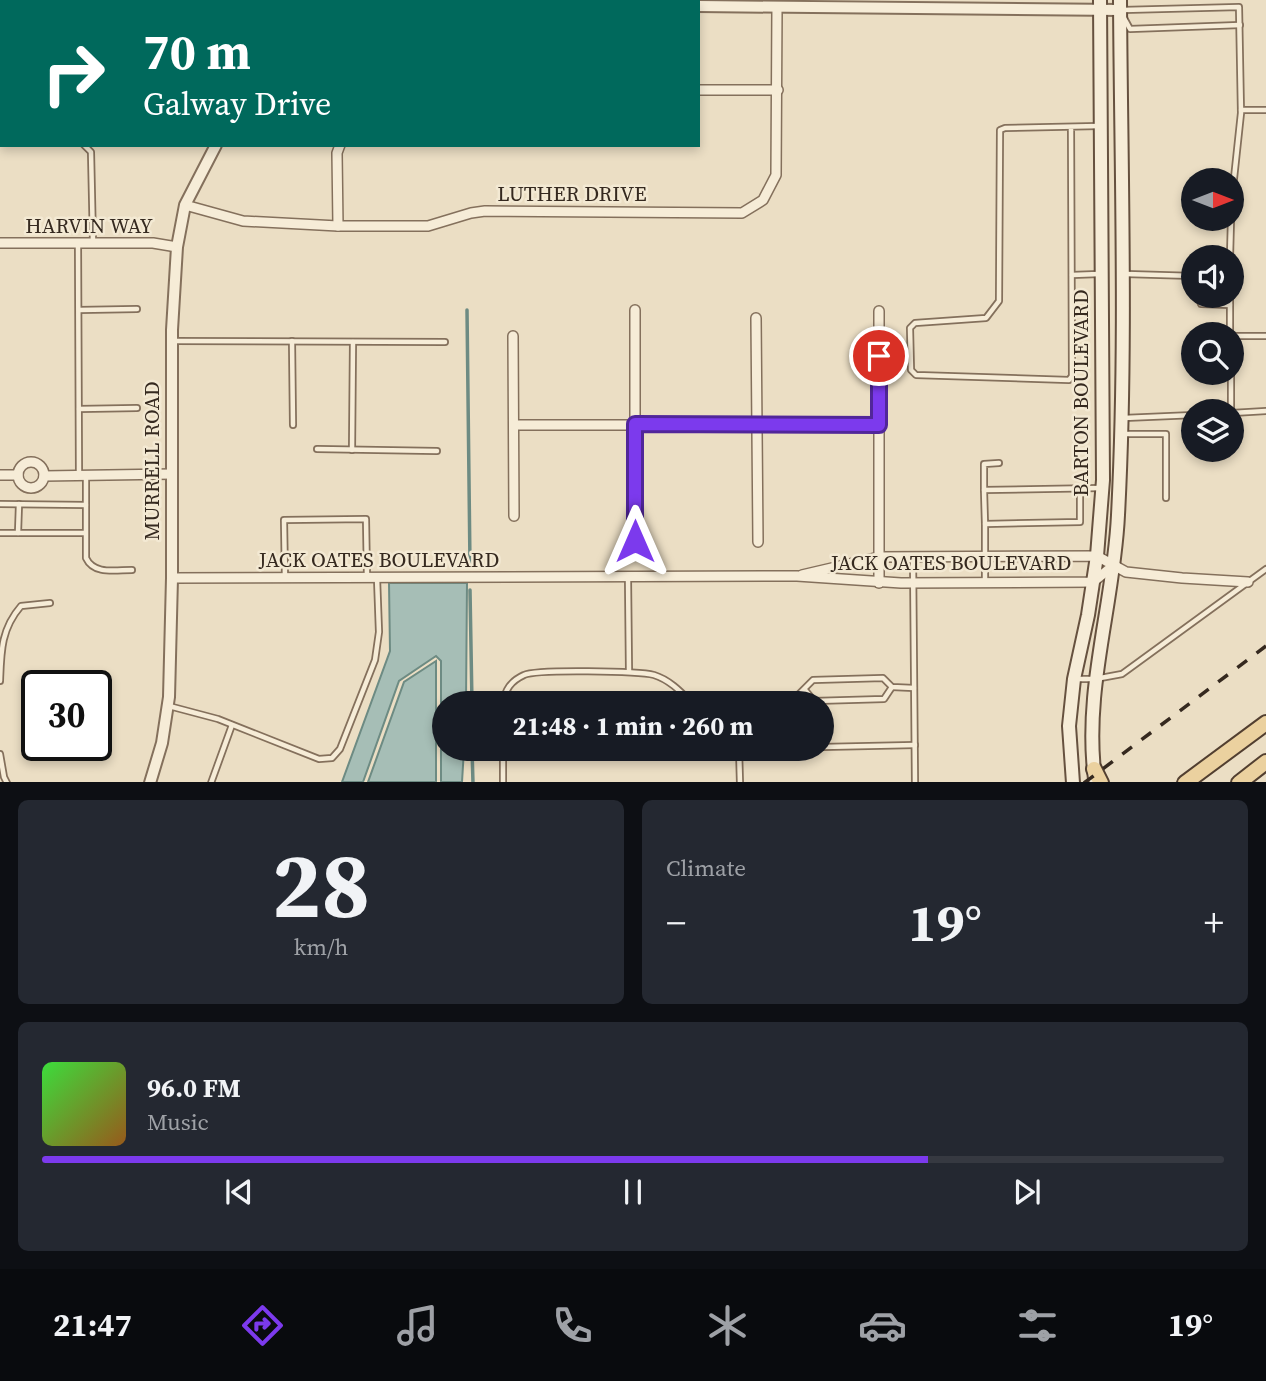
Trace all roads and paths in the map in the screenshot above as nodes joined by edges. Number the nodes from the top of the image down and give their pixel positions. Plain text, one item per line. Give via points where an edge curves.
1 (1100, 5) edge
2 (1120, 5) edge
3 (700, 6) edge
4 (777, 7) junction
5 (1240, 25) junction
6 (700, 90) edge
7 (778, 90) junction
8 (1241, 110) junction
9 (1266, 110) edge
10 (1070, 127) junction
11 (1099, 127) junction
12 (86, 147) edge
13 (215, 147) edge
14 (339, 147) edge
15 (1235, 168) edge
16 (185, 205) junction
17 (338, 226) junction
18 (0, 243) edge
19 (78, 243) junction
20 (93, 243) junction
21 (177, 247) junction
22 (1100, 274) junction
23 (1122, 274) junction
24 (1181, 274) edge
25 (1072, 275) junction
26 (137, 309) dead end
27 (79, 310) junction
28 (635, 310) dead end
29 (879, 311) dead end
30 (756, 318) dead end
31 (1244, 335) edge
32 (513, 336) dead end
33 (1266, 336) edge
34 (172, 341) junction
35 (292, 341) junction
36 (353, 342) junction
37 (444, 342) dead end
38 (137, 408) dead end
39 (79, 409) junction
40 (1266, 411) edge
41 (1244, 412) edge
42 (1181, 416) edge
43 (1102, 418) junction
44 (1121, 418) junction
45 (635, 424) junction
46 (757, 424) junction
47 (293, 425) dead end
48 (514, 425) junction
49 (879, 425) junction
50 (1121, 434) junction
51 (317, 449) dead end
52 (352, 450) junction
53 (437, 451) dead end
54 (999, 463) dead end
55 (172, 474) junction
56 (0, 475) edge
57 (18, 475) junction
58 (82, 475) junction
59 (44, 476) junction
60 (1102, 488) junction
61 (984, 489) junction
62 (1080, 489) junction
63 (1166, 498) dead end
64 (0, 504) edge
65 (19, 504) junction
66 (86, 505) junction
67 (514, 516) dead end
68 (985, 524) junction
69 (0, 533) edge
70 (18, 533) junction
71 (85, 533) junction
72 (635, 541) dead end
73 (758, 542) dead end
74 (1097, 556) junction
75 (879, 557) junction
76 (914, 557) junction
77 (985, 557) junction
78 (1114, 565) junction
79 (1266, 569) edge
80 (132, 570) dead end
81 (797, 576) junction
82 (377, 577) junction
83 (628, 577) junction
84 (172, 578) junction
85 (285, 578) junction
86 (367, 578) junction
87 (985, 582) junction
88 (1093, 582) junction
89 (1248, 582) junction
90 (879, 583) junction
91 (914, 583) junction
92 (50, 603) dead end
93 (629, 671) junction
94 (1074, 679) junction
95 (1095, 679) junction
96 (0, 681) edge
97 (892, 687) junction
98 (914, 688) junction
99 (805, 690) joint
100 (506, 691) edge
101 (680, 691) edge
102 (167, 705) junction
103 (1266, 723) edge
104 (232, 725) junction
105 (915, 745) junction
106 (834, 747) edge
107 (0, 754) edge
108 (503, 761) edge
109 (740, 761) edge
110 (1266, 762) edge
111 (1094, 776) edge
112 (4, 779) edge
113 (150, 782) edge
114 (211, 782) edge
115 (503, 782) edge
116 (740, 782) edge
117 (915, 782) edge
118 (1073, 782) edge
119 (1101, 782) edge
120 (1185, 782) edge
121 (1239, 782) edge

1 - 2 street
1 - 4 street
1 - 11 main road, BARTON BOULEVARD
2 - 5 lane via 1130,29
2 - 5 lane via 1239,7
2 - 23 main road, BARTON BOULEVARD
3 - 4 street
4 - 7 street, LUTHER DRIVE
5 - 8 lane
6 - 7 street
7 - 17 street, LUTHER DRIVE via 776,175 763,200 742,213 485,211 428,226
8 - 9 lane
8 - 15 lane
10 - 11 lane
10 - 25 lane
10 - 25 lane via 1000,130 999,301 986,318 915,323 910,328 911,370 916,375 1069,380
11 - 22 main road, BARTON BOULEVARD
12 - 20 lane via 91,152
13 - 16 street, MURRELL ROAD
14 - 17 street
16 - 17 street, LUTHER DRIVE via 243,221
16 - 21 street, MURRELL ROAD
18 - 19 street, HARVIN WAY
19 - 20 street, HARVIN WAY
19 - 27 lane
20 - 21 street, HARVIN WAY
21 - 34 street, MURRELL ROAD
22 - 23 main road
22 - 25 lane
22 - 43 main road, BARTON BOULEVARD
23 - 24 lane
23 - 44 main road, BARTON BOULEVARD
26 - 27 lane
27 - 39 lane
28 - 45 street
29 - 49 street
30 - 46 street
31 - 33 lane
32 - 48 street
34 - 35 lane
34 - 55 street, MURRELL ROAD
35 - 36 lane
35 - 47 lane
36 - 37 lane
36 - 52 lane
38 - 39 lane
39 - 58 lane
40 - 41 lane
42 - 44 lane
43 - 44 main road
43 - 60 main road, BARTON BOULEVARD
44 - 50 main road, BARTON BOULEVARD
45 - 46 street
45 - 48 street
45 - 72 street
46 - 49 street
46 - 73 street
48 - 67 street
49 - 75 street
50 - 63 lane via 1166,434
50 - 78 main road, BARTON BOULEVARD
51 - 52 lane
52 - 53 lane
54 - 61 lane via 984,464
55 - 58 street
55 - 84 street, MURRELL ROAD
56 - 57 street
57 - 59 street via 29,488 41,484
57 - 59 street via 21,467 32,462 42,468
58 - 59 street
58 - 66 lane
60 - 62 lane
60 - 74 main road, BARTON BOULEVARD
61 - 62 lane
61 - 68 lane
62 - 68 lane via 1080,522
64 - 65 lane
65 - 66 lane
65 - 70 lane
66 - 71 lane
68 - 77 lane
69 - 70 lane
70 - 71 lane
71 - 80 lane via 90,566
74 - 77 street, JACK OATES BOULEVARD
74 - 78 street, JACK OATES BOULEVARD
74 - 88 main road, BARTON BOULEVARD
75 - 76 street, JACK OATES BOULEVARD
75 - 81 street, JACK OATES BOULEVARD
75 - 90 street
76 - 77 street, JACK OATES BOULEVARD
76 - 91 lane
77 - 87 lane
78 - 88 street, JACK OATES BOULEVARD
78 - 89 street via 1126,572
78 - 95 main road, BARTON BOULEVARD
79 - 89 lane
81 - 83 street, JACK OATES BOULEVARD
81 - 90 street, JACK OATES BOULEVARD
82 - 83 street, JACK OATES BOULEVARD
82 - 86 street, JACK OATES BOULEVARD
82 - 104 lane via 375,660 340,749 332,758 319,759
83 - 93 lane
84 - 85 street, JACK OATES BOULEVARD
84 - 102 street, MURRELL ROAD
85 - 86 street, JACK OATES BOULEVARD
85 - 86 lane via 284,520 366,519
87 - 88 street, JACK OATES BOULEVARD
87 - 91 street, JACK OATES BOULEVARD
88 - 94 main road, BARTON BOULEVARD
89 - 95 lane via 1122,674
90 - 91 street, JACK OATES BOULEVARD
91 - 98 lane
92 - 96 lane via 21,606 11,618 3,637
93 - 100 lane via 527,673
93 - 101 lane via 654,675
94 - 95 lane
94 - 118 main road, BARTON BOULEVARD via 1069,739
95 - 111 main road, BARTON BOULEVARD
97 - 98 lane
97 - 99 lane via 883,678 824,680 813,681
97 - 99 lane via 884,699 814,701
98 - 105 lane
102 - 104 lane
102 - 113 street, MURRELL ROAD
103 - 120 main road
104 - 114 lane
105 - 106 lane
105 - 117 lane
107 - 112 lane
108 - 115 lane
109 - 116 lane
110 - 121 main road
111 - 119 main road

